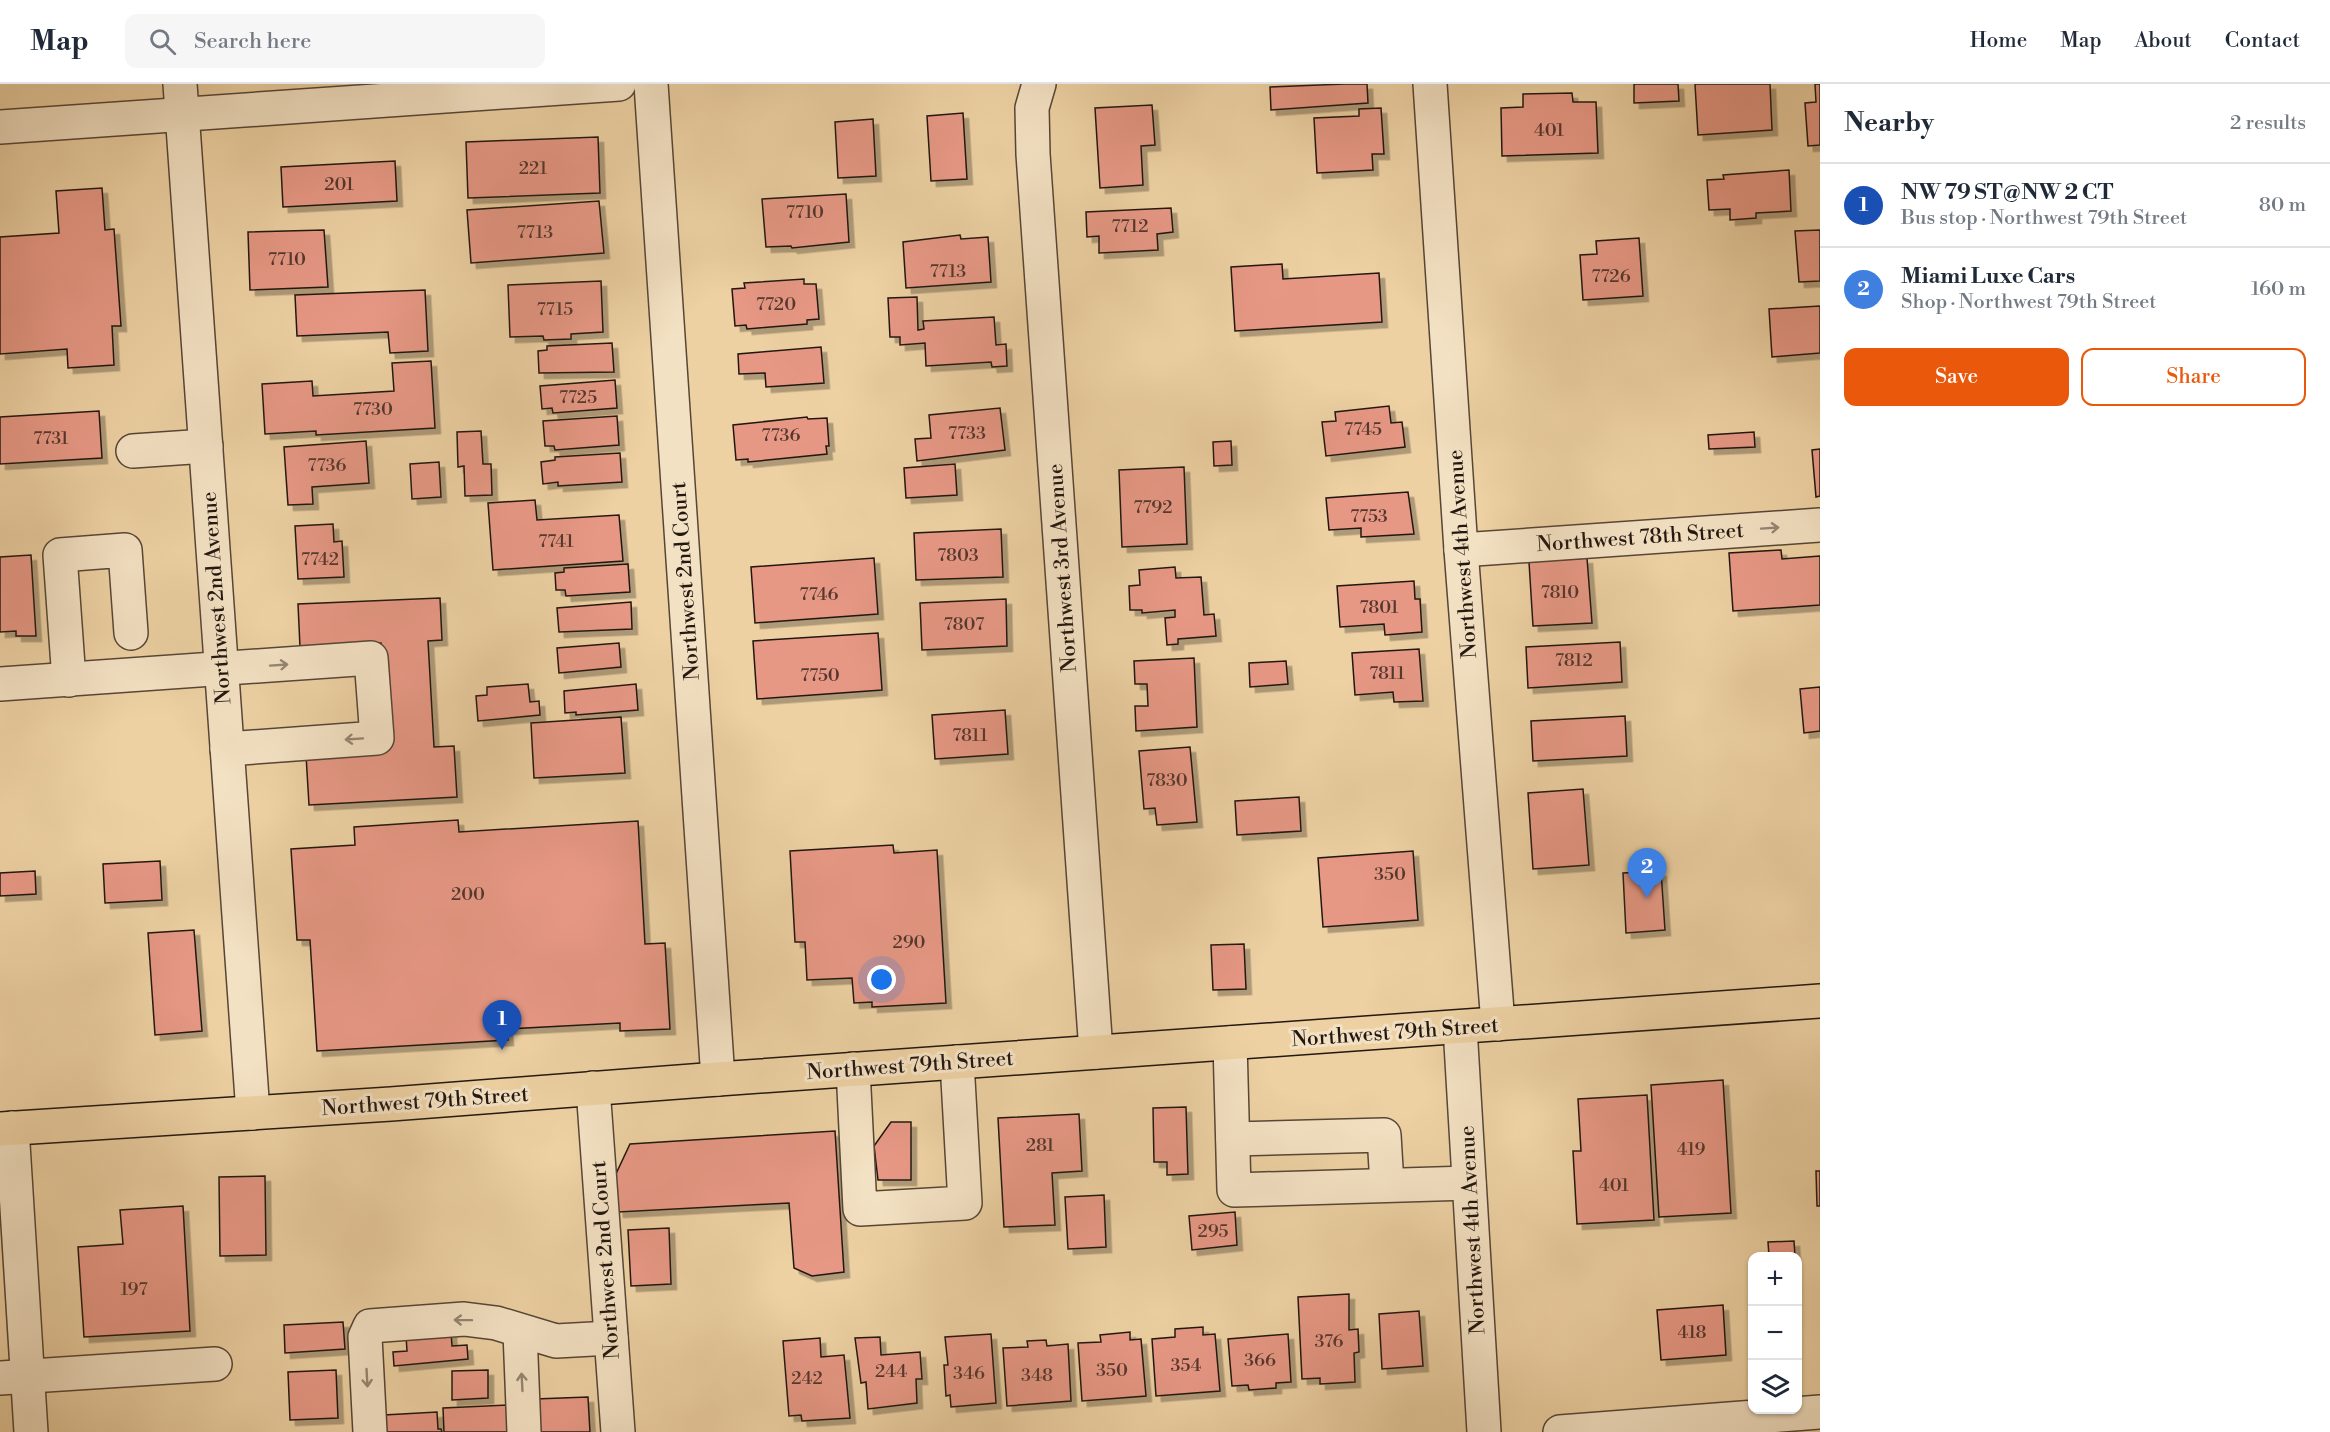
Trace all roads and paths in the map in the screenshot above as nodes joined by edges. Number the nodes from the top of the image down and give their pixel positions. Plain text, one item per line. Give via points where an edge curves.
1 (619, 84) edge
2 (651, 84) edge
3 (1039, 84) edge
4 (1430, 84) edge
5 (181, 99) edge
6 (0, 127) edge
7 (206, 446) junction
8 (133, 451) dead end
9 (1820, 525) edge
10 (1461, 550) junction
11 (131, 633) dead end
12 (221, 669) junction
13 (69, 680) junction
14 (0, 684) edge
15 (227, 749) junction
16 (1820, 1001) edge
17 (1498, 1024) junction
18 (1460, 1027) junction
19 (1230, 1043) junction
20 (1096, 1052) junction
21 (957, 1062) junction
22 (853, 1069) junction
23 (718, 1078) junction
24 (593, 1088) junction
25 (253, 1113) junction
26 (6, 1128) edge
27 (1233, 1139) junction
28 (1469, 1184) junction
29 (1388, 1185) junction
30 (10, 1255) edge
31 (520, 1332) junction
32 (611, 1338) junction
33 (215, 1364) dead end
34 (14, 1378) edge
35 (1820, 1412) edge
36 (31, 1432) edge
37 (370, 1432) edge
38 (524, 1432) edge
39 (618, 1432) edge
40 (1484, 1432) edge
41 (1560, 1432) edge

1 - 5 street
2 - 23 street, Northwest 2nd Court
3 - 20 street, Northwest 3rd Avenue via 1032,108 1033,154
4 - 10 street, Northwest 4th Avenue
5 - 6 street
5 - 7 street, Northwest 2nd Avenue
7 - 8 street
7 - 12 street, Northwest 2nd Avenue
10 -> 9 street, Northwest 78th Street
10 - 17 street, Northwest 4th Avenue
11 - 13 street via 125,550 60,555
12 - 13 street
12 - 15 street, Northwest 2nd Avenue
12 -> 15 street via 371,658 377,738
13 - 14 street
15 - 25 street, Northwest 2nd Avenue
16 - 17 main road, Northwest 79th Street
17 - 18 main road, Northwest 79th Street
18 - 19 main road, Northwest 79th Street
18 - 28 street, Northwest 4th Avenue
19 - 20 main road, Northwest 79th Street
19 - 27 street
20 - 21 main road, Northwest 79th Street
21 - 22 main road, Northwest 79th Street
21 - 22 street via 965,1203 860,1209
22 - 23 main road, Northwest 79th Street
23 - 24 main road, Northwest 79th Street
24 - 25 main road, Northwest 79th Street
24 - 32 street, Northwest 2nd Court
25 - 26 main road, Northwest 79th Street
26 - 30 street
27 - 29 street via 1384,1135
27 - 29 street via 1234,1190
28 - 29 street
28 - 40 street, Northwest 4th Avenue
30 - 34 street
31 - 32 street via 556,1341
31 -> 37 street via 496,1323 464,1319 370,1326 365,1337
38 -> 31 street
32 - 39 street, Northwest 2nd Court
33 - 34 street
34 - 36 street
35 - 41 street

